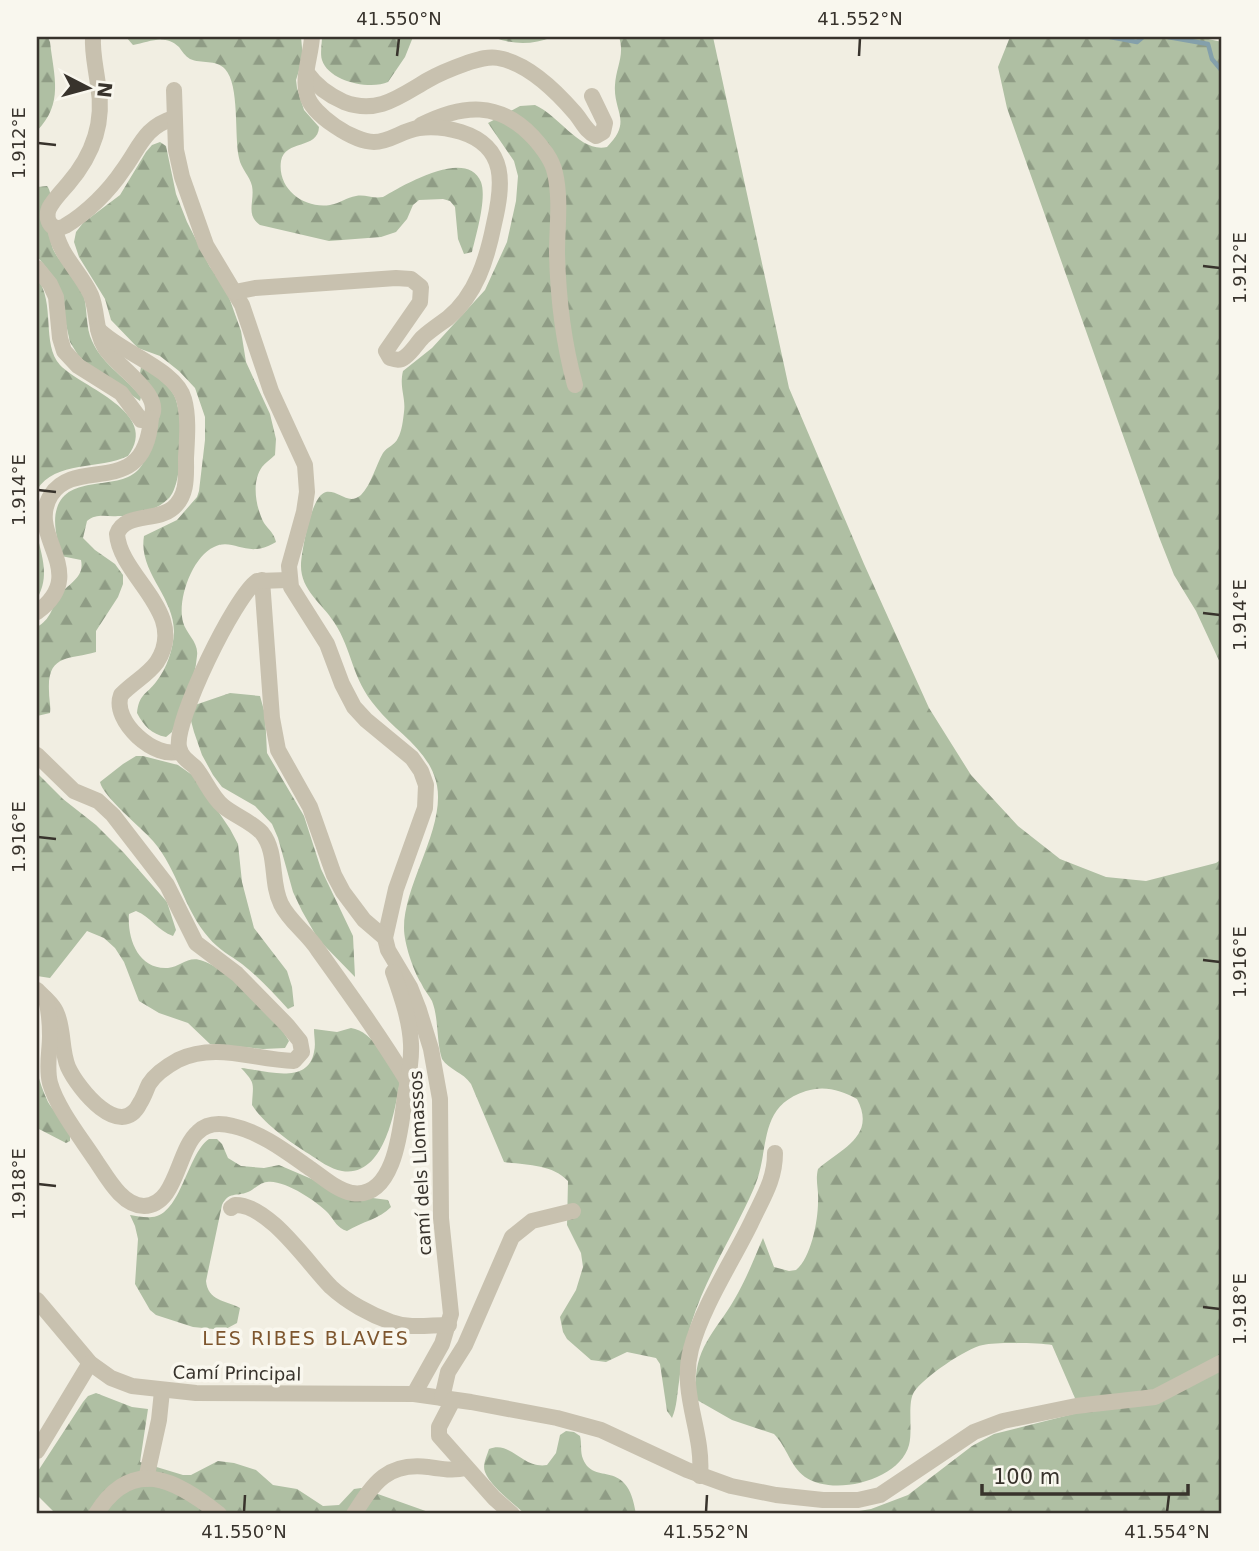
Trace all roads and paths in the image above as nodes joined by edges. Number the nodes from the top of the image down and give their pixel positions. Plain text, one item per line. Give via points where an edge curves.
1 (93, 37) edge
2 (312, 37) edge
3 (307, 73) junction
4 (174, 90) dead end
5 (592, 96) dead end
6 (174, 118) junction
7 (413, 129) junction
8 (55, 228) junction
9 (37, 268) edge
10 (235, 292) junction
11 (98, 329) junction
12 (575, 385) dead end
13 (151, 418) junction
14 (262, 580) junction
15 (289, 580) junction
16 (37, 612) edge
17 (180, 751) junction
18 (37, 755) edge
19 (386, 944) junction
20 (41, 994) edge
21 (408, 1082) junction
22 (775, 1153) dead end
23 (231, 1208) dead end
24 (573, 1211) dead end
25 (37, 1300) edge
26 (449, 1325) junction
27 (1222, 1362) edge
28 (90, 1363) junction
29 (162, 1391) junction
30 (414, 1394) junction
31 (447, 1399) junction
32 (37, 1451) edge
33 (467, 1468) junction
34 (700, 1476) junction
35 (146, 1479) junction
36 (96, 1514) edge
37 (219, 1514) edge
38 (354, 1514) edge
39 (512, 1514) edge

1 - 8 street via 100,97 97,133 86,161 48,209 48,220
2 - 3 street
3 - 5 street via 331,95 369,107 394,101 460,65 498,58 542,82 596,136 605,123
3 - 7 street via 310,103 346,133 375,142
4 - 6 street
6 - 8 street via 149,131 108,189 69,223
6 - 10 street via 182,177 206,245
7 - 10 street via 447,129 474,137 493,152 500,187 487,253 471,292 407,356 394,360 386,351 420,302 421,287 411,279
7 - 12 street via 466,110 491,110 520,125 549,158 556,184 560,317
8 - 11 street via 62,250 91,296
9 - 13 street via 56,297 64,351 78,366 121,393 141,420
10 - 15 street via 271,391 306,465 307,492 289,560
11 - 13 street via 112,358 149,394 154,410
11 - 17 street via 170,377 185,400 186,483 182,496 169,511 127,522 117,534 126,560 155,601 164,631 158,660 121,695 120,713 131,729 156,749 170,754
13 - 16 street via 145,446 135,461 116,471 65,483 49,498 46,527 58,564 58,585 53,598
14 - 15 street
14 - 17 street via 244,596 212,652 181,722
14 - 19 street, camí dels Llomassos via 278,750 306,799 343,892
15 - 19 street via 327,644 354,707 412,758 424,778 425,808 396,889
17 - 21 street via 220,804 257,828 267,841 283,908 349,991
18 - 20 street via 74,791 98,801 113,815 167,885 196,943 237,974 275,1012 295,1034 302,1052 294,1061 215,1051 192,1054 159,1073 134,1114 120,1118 103,1110 75,1078 66,1060 58,1015
19 - 21 street via 410,1033
19 - 26 street, camí dels Llomassos via 413,996 435,1066
20 - 21 street via 50,1034 48,1070 53,1091 110,1182 139,1205 162,1198 196,1133 218,1124 260,1137 341,1189 356,1193 372,1190 396,1152
22 - 34 street via 771,1184 691,1348 687,1381
23 - 26 street via 246,1207 278,1228 330,1286 378,1317 413,1327
24 - 31 street via 532,1222 512,1237 465,1345 448,1372
25 - 28 street, Camí Principal
26 - 30 street, camí dels Llomassos
27 - 34 street, Camí Principal via 1156,1397 1033,1413 989,1426 874,1498 798,1498
28 - 29 street, Camí Principal via 121,1383
28 - 32 street
29 - 30 street, Camí Principal
29 - 35 street
30 - 31 street, Camí Principal
31 - 33 street via 439,1437
31 - 34 street, Camí Principal via 601,1430
33 - 38 street via 396,1469 378,1480
33 - 39 street
35 - 36 street via 119,1486
35 - 37 street via 182,1489

